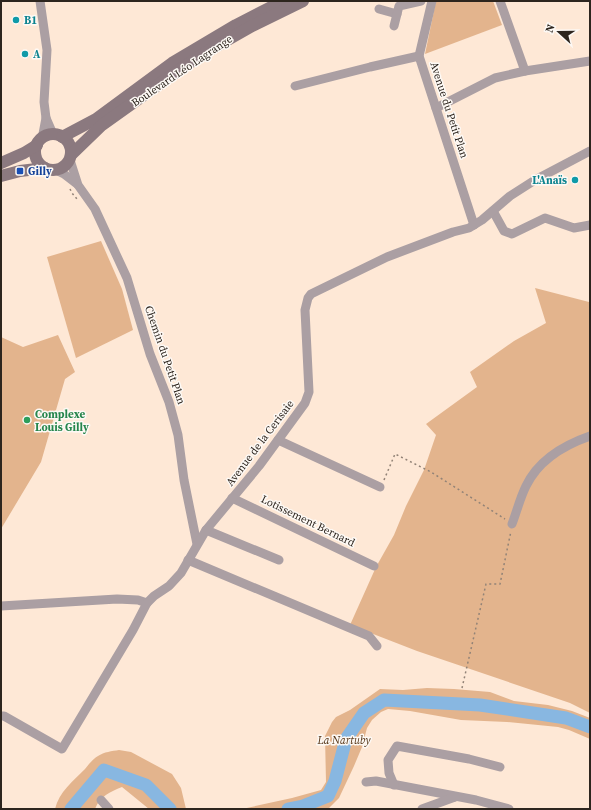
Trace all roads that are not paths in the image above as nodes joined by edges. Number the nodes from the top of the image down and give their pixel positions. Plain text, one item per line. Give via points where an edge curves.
1 (40, 1) edge
2 (282, 1) edge
3 (303, 1) edge
4 (420, 1) edge
5 (432, 1) edge
6 (500, 1) edge
7 (379, 9) dead end
8 (397, 14) junction
9 (394, 26) dead end
10 (419, 56) junction
11 (590, 61) edge
12 (525, 71) junction
13 (295, 86) dead end
14 (436, 108) junction
15 (46, 118) junction
16 (58, 136) junction
17 (39, 142) junction
18 (590, 151) edge
19 (70, 157) junction
20 (1, 163) edge
21 (50, 169) junction
22 (1, 176) edge
23 (75, 184) junction
24 (493, 211) junction
25 (474, 225) junction
26 (590, 225) edge
27 (590, 436) edge
28 (278, 440) junction
29 (380, 487) road end
30 (232, 498) junction
31 (512, 524) road end
32 (206, 530) junction
33 (197, 544) junction
34 (188, 560) junction
35 (279, 560) dead end
36 (374, 566) dead end
37 (147, 603) junction
38 (1, 606) edge
39 (377, 646) dead end
40 (1, 716) edge
41 (500, 767) dead end
42 (366, 782) dead end
43 (394, 785) junction
44 (456, 797) junction
45 (102, 800) dead end
46 (109, 809) edge
47 (422, 809) edge
48 (509, 809) edge

1 - 15 street via 47,50 44,102
2 - 16 main road, Boulevard Léo Lagrange via 185,56 96,119
3 - 19 main road, Boulevard Léo Lagrange via 252,26 191,62 102,125
4 - 8 street via 399,6
5 - 10 street, Avenue du Petit Plan
6 - 12 street
7 - 8 street
8 - 9 street
10 - 13 street
10 - 14 street, Avenue du Petit Plan
11 - 12 street
12 - 14 street via 496,78
14 - 25 street, Avenue du Petit Plan
15 - 16 street
15 - 17 street
16 - 17 main road via 47,136
16 - 19 main road via 70,144
17 - 20 main road via 24,153
17 - 21 main road via 36,156 40,165
18 - 24 street, Avenue de la Cerisaie via 535,180
19 - 21 main road via 64,167
19 - 23 street, Chemin du Petit Plan
21 - 22 main road via 20,171
21 - 23 street, Chemin du Petit Plan via 64,174
23 - 33 street, Chemin du Petit Plan via 95,209 127,278 178,435
24 - 25 street, Avenue de la Cerisaie
24 - 26 street via 504,231 512,234 545,218 574,228
25 - 28 street, Avenue de la Cerisaie via 387,257 311,294 305,310 308,398
27 - 31 street via 557,452 535,471 526,486
28 - 29 street
28 - 30 street, Avenue de la Cerisaie
30 - 32 street, Avenue de la Cerisaie
30 - 36 street, Lotissement Bernard
32 - 33 street, Avenue de la Cerisaie
32 - 35 street
33 - 34 street, Avenue de la Cerisaie
34 - 37 street, Avenue de la Cerisaie via 181,573 169,586
34 - 39 street via 369,636
37 - 38 street via 117,599
37 - 40 street, Avenue de la Cerisaie via 62,749
41 - 43 street via 397,746 388,760 389,773
42 - 43 street via 376,781
43 - 44 street
44 - 47 street
44 - 48 street
45 - 46 street

